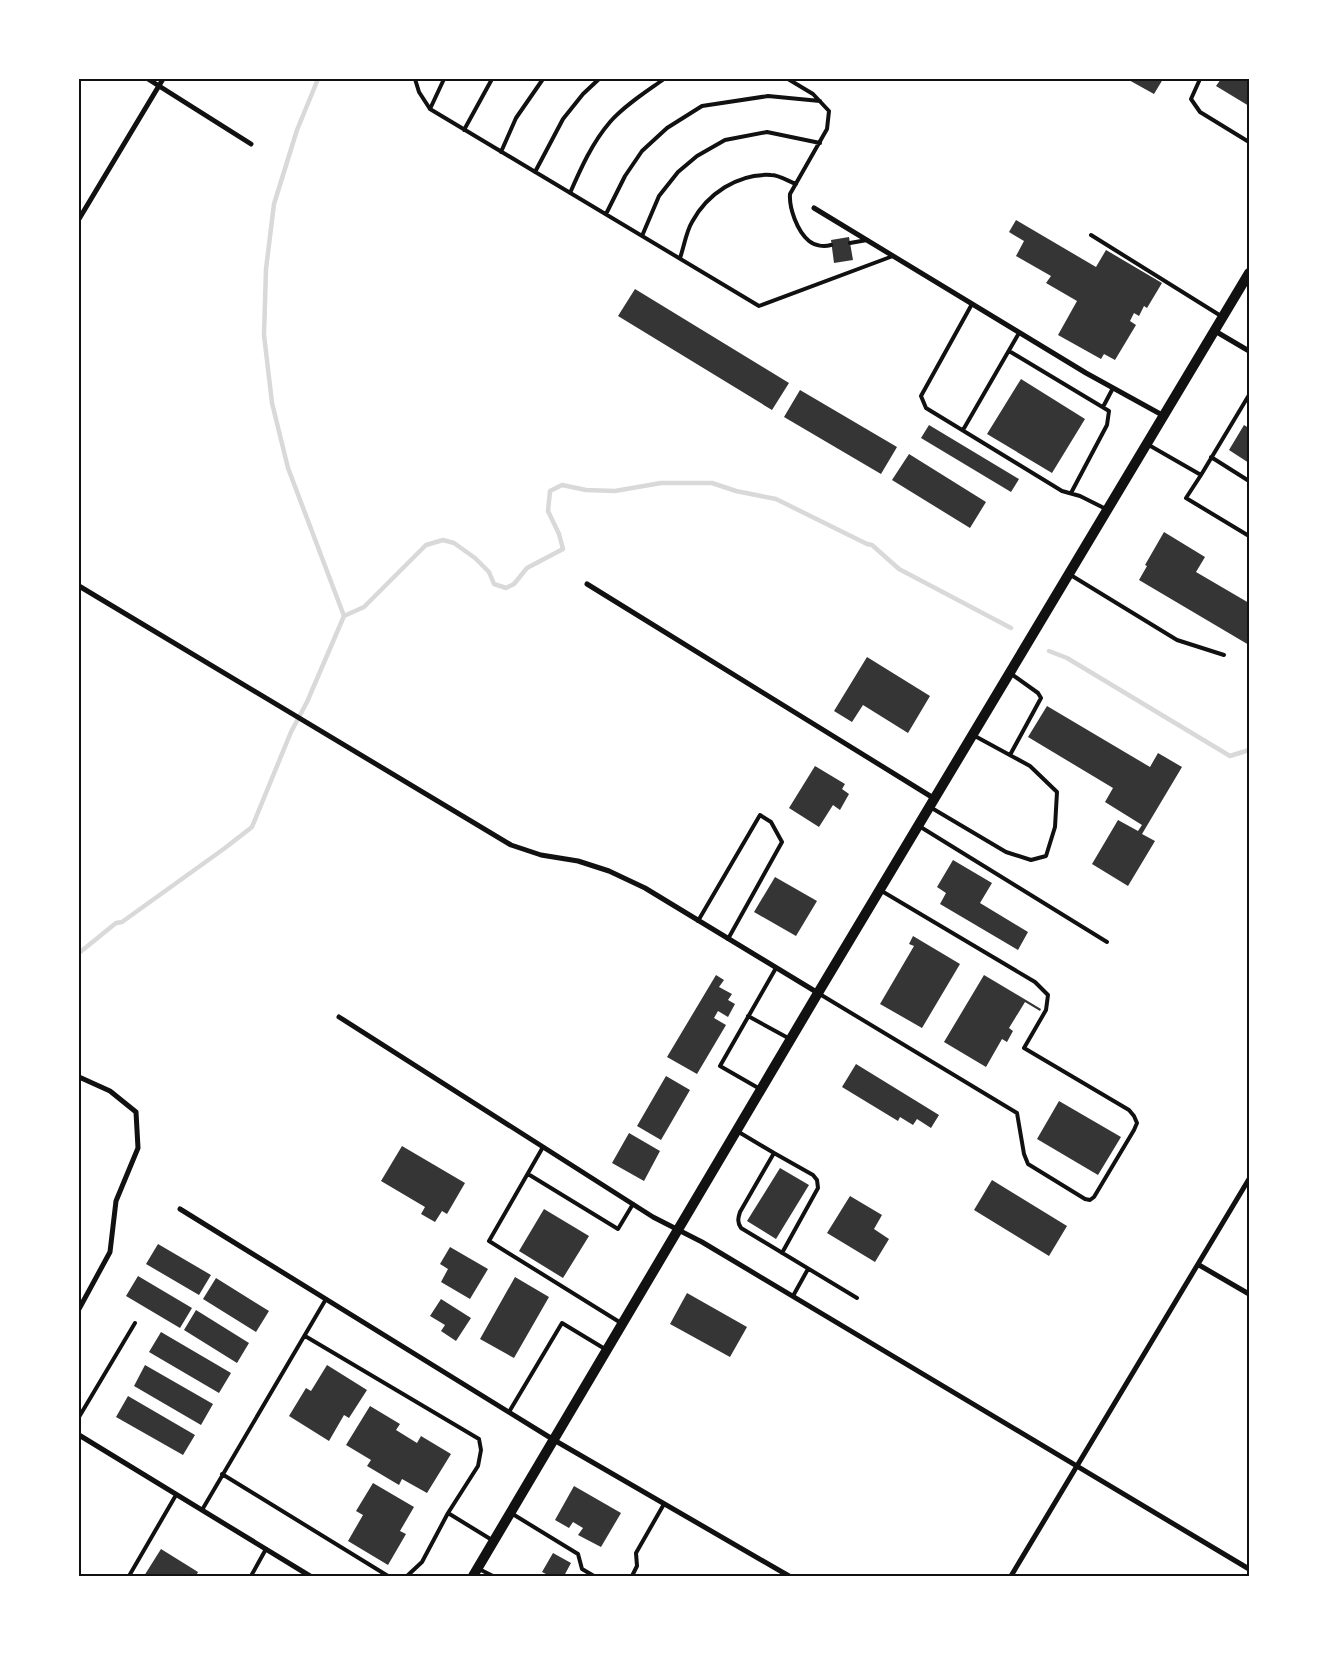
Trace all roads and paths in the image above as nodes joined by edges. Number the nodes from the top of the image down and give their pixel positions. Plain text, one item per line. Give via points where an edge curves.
1 (148, 79) edge
2 (163, 79) edge
3 (415, 79) edge
4 (444, 79) edge
5 (492, 79) edge
6 (542, 79) edge
7 (599, 79) edge
8 (664, 79) edge
9 (788, 79) edge
10 (1200, 79) edge
11 (159, 86) junction
12 (820, 101) junction
13 (430, 109) junction
14 (464, 130) junction
15 (1249, 142) edge
16 (820, 143) junction
17 (251, 144) dead end
18 (501, 152) junction
19 (535, 172) junction
20 (796, 184) junction
21 (570, 193) junction
22 (814, 208) dead end
23 (606, 214) junction
24 (79, 219) edge
25 (1091, 235) dead end
26 (642, 236) junction
27 (867, 240) junction
28 (850, 243) dead end
29 (831, 245) dead end
30 (893, 256) junction
31 (680, 258) junction
32 (1249, 273) edge
33 (972, 304) junction
34 (1223, 318) junction
35 (1215, 331) junction
36 (1019, 333) junction
37 (1009, 351) junction
38 (1249, 351) edge
39 (1113, 388) junction
40 (1249, 394) edge
41 (1103, 407) junction
42 (1164, 416) junction
43 (963, 430) junction
44 (1147, 444) junction
45 (1211, 457) junction
46 (1201, 475) junction
47 (1249, 481) edge
48 (1071, 493) junction
49 (1108, 510) junction
50 (1249, 536) edge
51 (1069, 574) junction
52 (587, 584) dead end
53 (79, 586) edge
54 (1224, 655) dead end
55 (1010, 673) junction
56 (973, 735) junction
57 (1010, 755) junction
58 (932, 803) junction
59 (918, 826) junction
60 (880, 890) junction
61 (698, 920) junction
62 (728, 938) junction
63 (1107, 942) dead end
64 (776, 968) junction
65 (818, 993) junction
66 (748, 1016) junction
67 (338, 1017) dead end
68 (791, 1039) junction
69 (79, 1077) edge
70 (761, 1090) junction
71 (737, 1131) junction
72 (543, 1147) junction
73 (774, 1152) junction
74 (528, 1174) junction
75 (1249, 1179) edge
76 (633, 1204) junction
77 (180, 1209) dead end
78 (678, 1230) junction
79 (782, 1253) junction
80 (1199, 1265) junction
81 (808, 1270) junction
82 (1249, 1294) edge
83 (793, 1296) junction
84 (857, 1298) dead end
85 (326, 1299) junction
86 (79, 1309) edge
87 (135, 1323) dead end
88 (622, 1324) junction
89 (305, 1336) junction
90 (607, 1350) junction
91 (509, 1412) junction
92 (79, 1417) edge
93 (79, 1435) edge
94 (554, 1440) junction
95 (1077, 1465) junction
96 (222, 1474) junction
97 (176, 1495) junction
98 (664, 1504) junction
99 (202, 1510) junction
100 (448, 1513) junction
101 (511, 1513) junction
102 (494, 1541) junction
103 (266, 1549) junction
104 (1249, 1569) edge
105 (476, 1572) edge
106 (129, 1576) edge
107 (250, 1576) edge
108 (310, 1576) edge
109 (388, 1576) edge
110 (407, 1576) edge
111 (493, 1576) edge
112 (594, 1576) edge
113 (632, 1576) edge
114 (789, 1576) edge
115 (1011, 1576) edge

1 - 11 street
2 - 11 street
3 - 13 lane
4 - 13 lane
5 - 14 lane
6 - 18 lane via 516,118
7 - 19 lane via 563,119
8 - 21 lane via 610,122 590,150
9 - 12 lane
10 - 15 lane via 1191,98 1200,112
11 - 17 street
11 - 24 street
12 - 16 lane via 829,111 827,129
12 - 23 lane via 768,96 702,106 667,128 642,151
13 - 14 lane
14 - 18 lane
16 - 20 lane
16 - 26 lane via 767,132 725,140 697,156 678,172 659,196
18 - 19 lane
19 - 21 lane
20 - 29 lane via 789,203 798,227 809,241 822,247
20 - 31 lane via 771,175 746,178 724,187 705,203 691,223
21 - 23 lane
22 - 27 street
23 - 26 lane
25 - 34 lane
26 - 31 lane
27 - 28 lane
27 - 30 street
30 - 31 lane via 759,306
30 - 33 street
32 - 34 main road
33 - 36 street
33 - 43 lane via 921,396 926,408
34 - 35 main road
35 - 38 street
35 - 42 main road
36 - 37 lane
36 - 39 street
37 - 41 lane
37 - 43 lane
39 - 41 lane
39 - 42 street
40 - 45 lane
41 - 48 lane via 1109,411 1107,425
42 - 44 main road
43 - 48 lane via 1062,491
44 - 46 lane
44 - 49 main road
45 - 46 lane
45 - 47 lane
46 - 50 lane via 1186,498
48 - 49 lane
49 - 51 main road
51 - 54 lane via 1177,640
51 - 55 main road
52 - 58 street
53 - 61 street via 511,845 609,870
55 - 56 main road
55 - 57 lane via 1041,698
56 - 57 lane
56 - 58 main road
57 - 58 lane via 1030,766 1057,792 1055,827 1046,856 1031,860 1006,852
58 - 59 main road
59 - 60 main road
59 - 63 lane
60 - 65 main road
60 - 65 lane via 1035,982 1048,995 1048,1004 1024,1048 1134,1116 1137,1123 1134,1130 1094,1197 1084,1200 1028,1164 1018,1113
61 - 62 street
61 - 62 lane via 760,815 771,822 782,842
62 - 64 street
64 - 65 street
64 - 66 lane
65 - 68 main road
66 - 68 lane
66 - 70 lane via 720,1066
67 - 72 street
68 - 70 main road
69 - 86 street via 110,1090 136,1112 138,1148 116,1201 110,1252
70 - 71 main road
71 - 73 lane
71 - 78 main road
72 - 74 lane
72 - 76 street
73 - 79 lane via 817,1180 818,1188
73 - 79 lane via 740,1212 738,1224
74 - 76 lane via 618,1229
74 - 88 lane via 489,1241
75 - 80 street
76 - 78 street
77 - 85 street
78 - 83 street
78 - 88 main road
79 - 81 lane
80 - 82 street
80 - 95 street
81 - 83 lane
81 - 84 lane
83 - 95 street
85 - 89 lane
85 - 91 street
87 - 92 lane
88 - 90 main road
89 - 96 lane
89 - 100 lane via 478,1439 482,1450 478,1466
90 - 91 lane via 562,1323
90 - 94 main road
91 - 94 street
93 - 97 street
94 - 98 street
94 - 101 main road
95 - 104 street
95 - 115 street
96 - 99 lane
96 - 109 lane
97 - 99 street
97 - 106 lane
98 - 113 lane via 636,1552 637,1566
98 - 114 street
99 - 103 street
100 - 102 lane
100 - 110 lane via 422,1562
101 - 102 main road
101 - 112 lane via 578,1554 582,1569
102 - 105 main road
103 - 107 lane
103 - 108 street
105 - 111 lane

